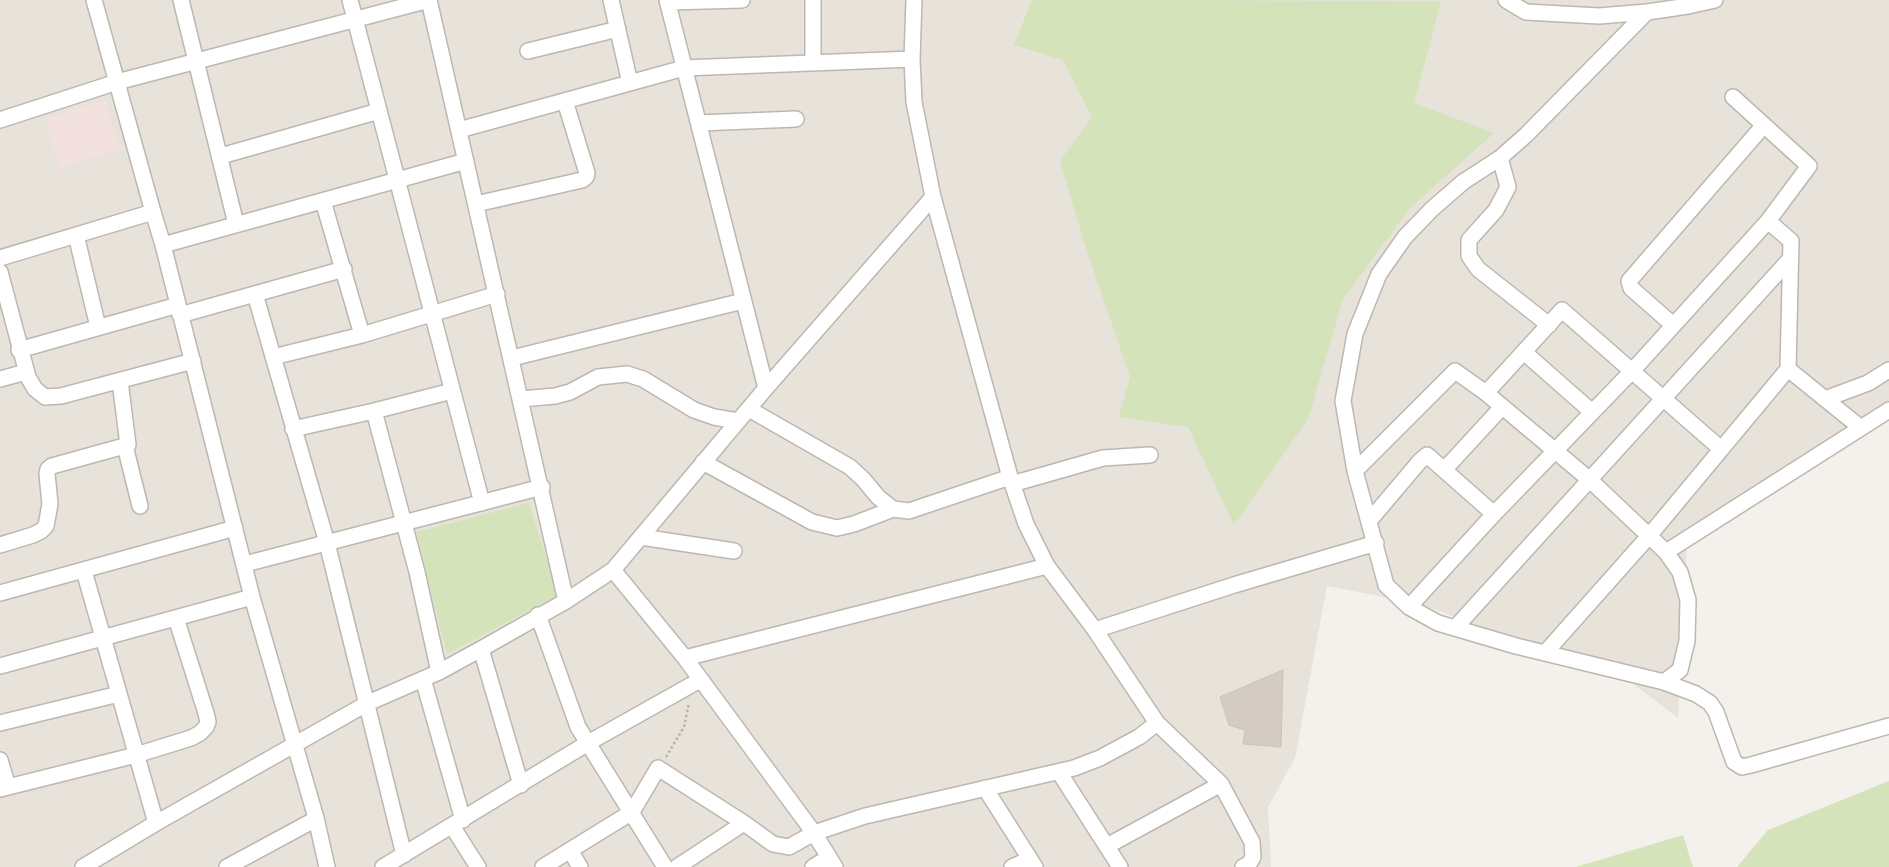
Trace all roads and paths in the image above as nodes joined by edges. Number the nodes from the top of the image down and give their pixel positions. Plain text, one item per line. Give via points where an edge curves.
1 (94, 0) edge
2 (181, 0) edge
3 (350, 0) edge
4 (429, 0) edge
5 (611, 0) edge
6 (742, 0) edge
7 (813, 0) edge
8 (914, 0) edge
9 (1506, 0) edge
10 (1715, 0) edge
11 (668, 1) edge
12 (1647, 12) junction
13 (355, 20) junction
14 (618, 30) junction
15 (528, 51) dead end
16 (912, 59) junction
17 (196, 62) junction
18 (813, 63) junction
19 (684, 68) junction
20 (117, 82) junction
21 (630, 83) junction
22 (1733, 96) dead end
23 (566, 101) junction
24 (379, 111) junction
25 (796, 119) dead end
26 (0, 120) edge
27 (698, 123) junction
28 (1764, 125) junction
29 (459, 130) junction
30 (221, 156) junction
31 (1500, 158) junction
32 (466, 161) junction
33 (397, 180) junction
34 (933, 197) junction
35 (324, 201) junction
36 (476, 204) junction
37 (153, 212) junction
38 (1768, 221) junction
39 (236, 224) junction
40 (76, 235) junction
41 (164, 245) junction
42 (0, 258) edge
43 (1790, 260) junction
44 (344, 269) junction
45 (0, 272) edge
46 (255, 294) junction
47 (497, 294) junction
48 (744, 301) junction
49 (179, 310) junction
50 (432, 315) junction
51 (1549, 325) junction
52 (1673, 325) junction
53 (98, 328) junction
54 (362, 335) junction
55 (19, 350) junction
56 (1525, 353) junction
57 (273, 356) junction
58 (512, 358) junction
59 (193, 361) junction
60 (1788, 369) junction
61 (1633, 370) junction
62 (1889, 370) edge
63 (26, 372) junction
64 (0, 379) edge
65 (120, 381) junction
66 (766, 388) junction
67 (452, 391) junction
68 (1486, 393) junction
69 (521, 399) junction
70 (1665, 399) junction
71 (1825, 399) junction
72 (1502, 406) junction
73 (749, 408) junction
74 (1889, 410) edge
75 (374, 411) junction
76 (1592, 412) junction
77 (738, 421) junction
78 (293, 428) junction
79 (1861, 428) junction
80 (125, 446) junction
81 (1722, 449) junction
82 (1554, 452) junction
83 (1150, 455) dead end
84 (703, 462) junction
85 (1445, 469) junction
86 (1355, 471) junction
87 (1011, 480) junction
88 (1590, 480) junction
89 (542, 487) junction
90 (482, 503) junction
91 (140, 506) dead end
92 (894, 508) junction
93 (1494, 514) junction
94 (1370, 520) junction
95 (405, 523) junction
96 (235, 528) junction
97 (1649, 536) junction
98 (641, 537) junction
99 (327, 542) junction
100 (1376, 543) junction
101 (0, 544) edge
102 (734, 551) dead end
103 (1666, 552) junction
104 (245, 564) junction
105 (1047, 566) junction
106 (613, 570) junction
107 (84, 571) junction
108 (0, 593) edge
109 (252, 597) junction
110 (566, 601) junction
111 (1409, 608) junction
112 (538, 615) junction
113 (176, 618) junction
114 (1455, 628) junction
115 (1095, 630) junction
116 (103, 638) junction
117 (482, 649) junction
118 (1545, 653) junction
119 (685, 658) junction
120 (0, 666) edge
121 (439, 672) junction
122 (423, 679) junction
123 (1664, 682) junction
124 (694, 683) junction
125 (119, 694) junction
126 (368, 704) junction
127 (0, 723) edge
128 (1157, 723) junction
129 (1889, 726) edge
130 (588, 743) junction
131 (294, 745) junction
132 (136, 755) junction
133 (0, 760) edge
134 (658, 768) junction
135 (1060, 772) junction
136 (1221, 784) junction
137 (522, 785) junction
138 (4, 788) edge
139 (985, 788) junction
140 (632, 812) junction
141 (316, 818) junction
142 (156, 823) junction
143 (457, 823) junction
144 (744, 823) junction
145 (814, 832) junction
146 (1107, 846) junction
147 (570, 850) junction
148 (404, 855) junction
149 (832, 862) edge
150 (1033, 863) edge
151 (83, 867) edge
152 (227, 867) edge
153 (328, 867) edge
154 (383, 867) edge
155 (478, 867) edge
156 (542, 867) edge
157 (580, 867) edge
158 (665, 867) edge
159 (677, 867) edge
160 (813, 867) edge
161 (1012, 867) edge
162 (1120, 867) edge
163 (1243, 867) edge

1 - 20 street
2 - 17 street
3 - 13 street
4 - 13 street
4 - 29 street
5 - 14 street
6 - 11 street
7 - 18 street
8 - 16 street
9 - 12 street via 1526,12 1552,15
10 - 12 street
11 - 19 street
12 - 31 street
13 - 17 street
13 - 24 street
14 - 15 street
14 - 21 street
16 - 18 street
16 - 34 street via 914,102
17 - 20 street
17 - 30 street
18 - 19 street
19 - 21 street
19 - 27 street
20 - 26 street
20 - 37 street
21 - 23 street
22 - 28 street
23 - 29 street
23 - 36 street via 586,177
24 - 30 street
24 - 33 street
25 - 27 street
27 - 48 street
28 - 38 street via 1809,166
28 - 52 street via 1629,281 1631,288
29 - 32 street
30 - 39 street
31 - 51 street via 1508,187 1496,210 1469,240 1469,256 1478,268
31 - 86 street via 1463,182 1432,209 1405,238 1379,274 1355,334 1343,401
32 - 33 street
32 - 36 street
33 - 35 street
33 - 50 street
34 - 66 street
34 - 87 street
35 - 39 street
35 - 44 street
36 - 47 street
37 - 40 street
37 - 41 street
38 - 43 street via 1791,241
38 - 52 street
39 - 41 street
40 - 42 street
40 - 53 street
41 - 49 street
43 - 60 street
43 - 70 street
44 - 46 street
44 - 54 street
45 - 55 street
46 - 49 street
46 - 57 street
47 - 50 street
47 - 58 street
48 - 58 street
48 - 66 street
49 - 53 street
49 - 59 street
50 - 54 street
50 - 67 street
51 - 56 street
51 - 61 street via 1562,310
52 - 61 street
53 - 55 street
54 - 57 street
55 - 63 street
56 - 68 street
56 - 76 street
57 - 78 street
58 - 69 street
59 - 65 street
59 - 96 street
60 - 71 street
60 - 81 street
61 - 70 street
61 - 76 street
62 - 71 street
63 - 64 street
63 - 65 street via 35,389 51,398
65 - 80 street via 129,442
66 - 73 street
67 - 75 street
67 - 90 street
68 - 72 street
68 - 86 street via 1455,371
69 - 77 street via 555,396 598,377 627,374 694,410
69 - 89 street
70 - 81 street
70 - 88 street
71 - 79 street
72 - 82 street
72 - 85 street
73 - 77 street
73 - 92 street via 850,467
74 - 79 street
75 - 78 street
75 - 95 street
76 - 82 street
77 - 84 street
78 - 99 street
79 - 103 street
80 - 91 street
80 - 101 street via 52,466 47,474 50,504 46,526 33,535
81 - 97 street
82 - 88 street
82 - 93 street
83 - 87 street via 1102,458
84 - 92 street via 812,522 837,528
84 - 98 street
85 - 93 street
85 - 94 street via 1428,455
86 - 94 street
87 - 92 street via 909,511
87 - 105 street via 1026,524
88 - 97 street
88 - 114 street
89 - 90 street
89 - 110 street
90 - 95 street
93 - 111 street
94 - 100 street
95 - 99 street
95 - 121 street
96 - 104 street
96 - 107 street
97 - 103 street
97 - 118 street
98 - 102 street
98 - 106 street
99 - 104 street
99 - 126 street
100 - 111 street via 1386,585
100 - 115 street
103 - 123 street via 1680,572 1688,600 1687,641 1680,670
104 - 109 street
105 - 115 street
105 - 119 street
106 - 110 street
106 - 119 street
107 - 108 street
107 - 116 street
109 - 113 street
109 - 131 street
110 - 112 street
111 - 114 street via 1438,624
112 - 117 street
112 - 130 street via 578,726
113 - 116 street
113 - 132 street via 208,722 200,733 191,738
114 - 118 street
115 - 128 street
116 - 120 street
116 - 125 street
117 - 121 street
117 - 137 street
118 - 123 street
119 - 124 street
121 - 122 street
122 - 126 street
122 - 143 street
123 - 129 street via 1710,703 1734,762 1742,767
124 - 130 street
124 - 134 path via 684,727
124 - 145 street
125 - 127 street
125 - 132 street
126 - 131 street
126 - 148 street
128 - 135 street via 1139,737 1100,758
128 - 136 street
130 - 137 street
130 - 140 street
131 - 141 street
131 - 142 street
132 - 138 street
132 - 142 street
133 - 138 street
134 - 140 street
134 - 144 street
135 - 139 street
135 - 146 street
136 - 146 street
136 - 163 street via 1252,842 1253,857
137 - 143 street
139 - 145 street via 866,816
139 - 150 street
140 - 147 street
140 - 158 street
141 - 152 street
141 - 153 street
142 - 151 street
143 - 148 street
143 - 155 street
144 - 145 street via 784,848
144 - 159 street
145 - 149 street
146 - 162 street
147 - 156 street
147 - 157 street
148 - 154 street
149 - 160 street
150 - 161 street

